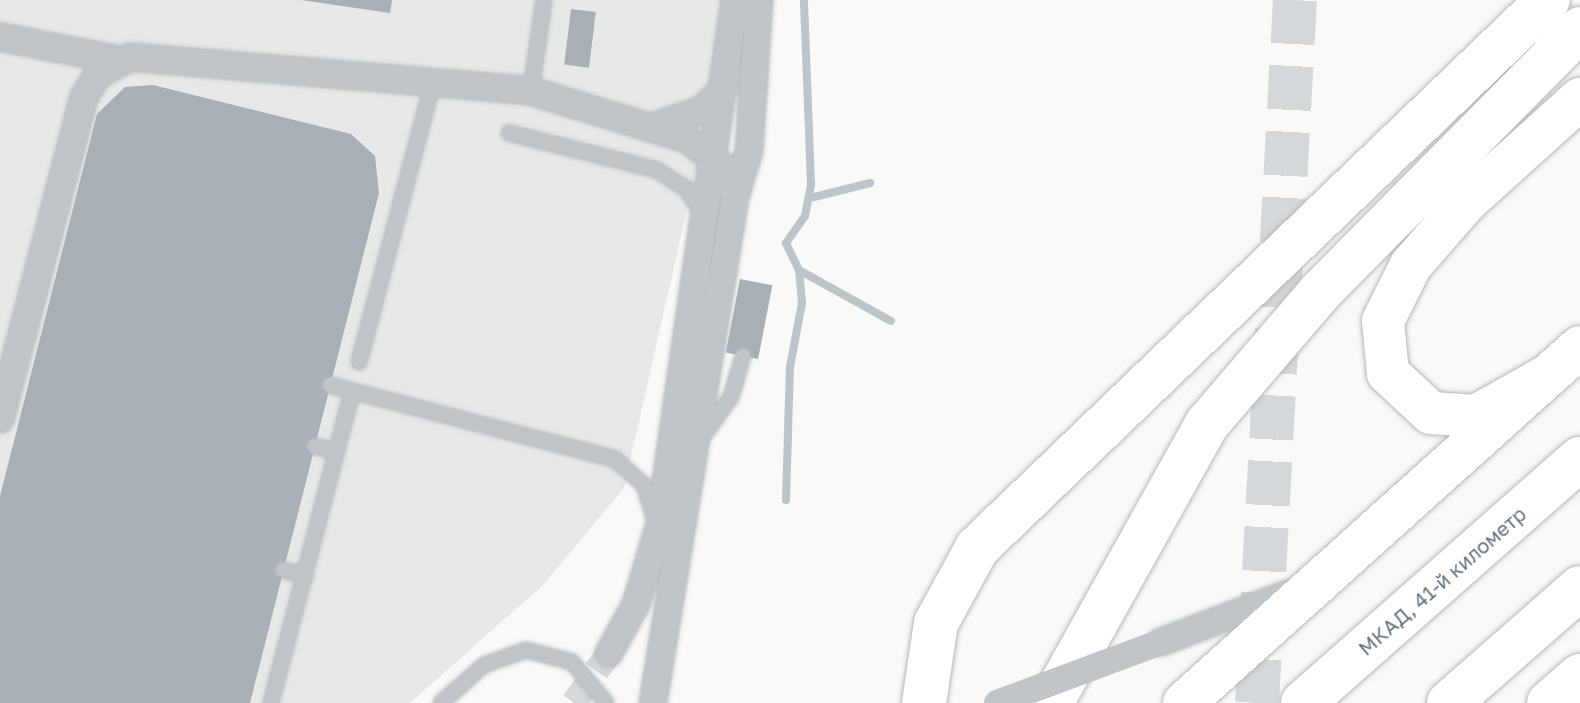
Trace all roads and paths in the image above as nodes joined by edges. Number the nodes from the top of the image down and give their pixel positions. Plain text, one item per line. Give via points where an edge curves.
1 (544, 0) edge
2 (735, 0) edge
3 (759, 0) edge
4 (1548, 0) edge
5 (1580, 29) edge
6 (0, 37) edge
7 (118, 60) junction
8 (433, 82) junction
9 (725, 87) junction
10 (531, 91) junction
11 (1580, 99) edge
12 (659, 125) junction
13 (509, 133) dead end
14 (715, 157) junction
15 (735, 197) junction
16 (704, 233) junction
17 (1580, 347) edge
18 (743, 356) dead end
19 (359, 362) dead end
20 (1547, 376) junction
21 (330, 385) dead end
22 (352, 391) junction
23 (0, 419) edge
24 (315, 446) dead end
25 (696, 446) junction
26 (336, 452) junction
27 (1580, 459) edge
28 (658, 534) junction
29 (1342, 561) junction
30 (283, 570) dead end
31 (305, 575) junction
32 (1580, 588) edge
33 (609, 653) tunnel mouth
34 (1580, 676) edge
35 (271, 703) edge
36 (441, 703) edge
37 (606, 703) edge
38 (653, 703) edge
39 (924, 703) edge
40 (997, 703) edge
41 (1051, 703) edge
42 (1184, 703) edge
43 (1303, 703) edge
44 (1449, 703) edge
45 (1549, 703) edge

1 - 10 lane
2 - 9 street
3 - 15 street via 749,151
4 - 39 highway via 977,548 936,623
5 - 41 highway via 1320,292 1207,424
6 - 7 street
7 - 8 street via 156,54
7 - 23 street via 84,97
8 - 10 street
8 - 19 lane
9 - 12 street via 702,110
9 - 14 street
10 - 12 street
11 - 20 main road via 1466,202 1411,265 1383,321 1388,373 1431,413 1476,416
12 - 14 street
13 - 16 lane via 671,176 696,201
14 - 15 street
14 - 16 street
15 - 25 street
16 - 28 street
17 - 20 main road
18 - 25 lane via 731,397
20 - 29 main road
21 - 22 lane
22 - 26 lane
22 - 28 lane via 622,462 644,485
24 - 26 lane
25 - 38 street
26 - 31 lane
27 - 43 highway, МКАД, 41-й километр
28 - 33 street via 636,604
29 - 40 street, bridge via 1293,592
29 - 42 main road
30 - 31 lane
31 - 35 lane
32 - 44 highway
34 - 45 highway
36 - 37 lane via 484,665 526,650 572,662

